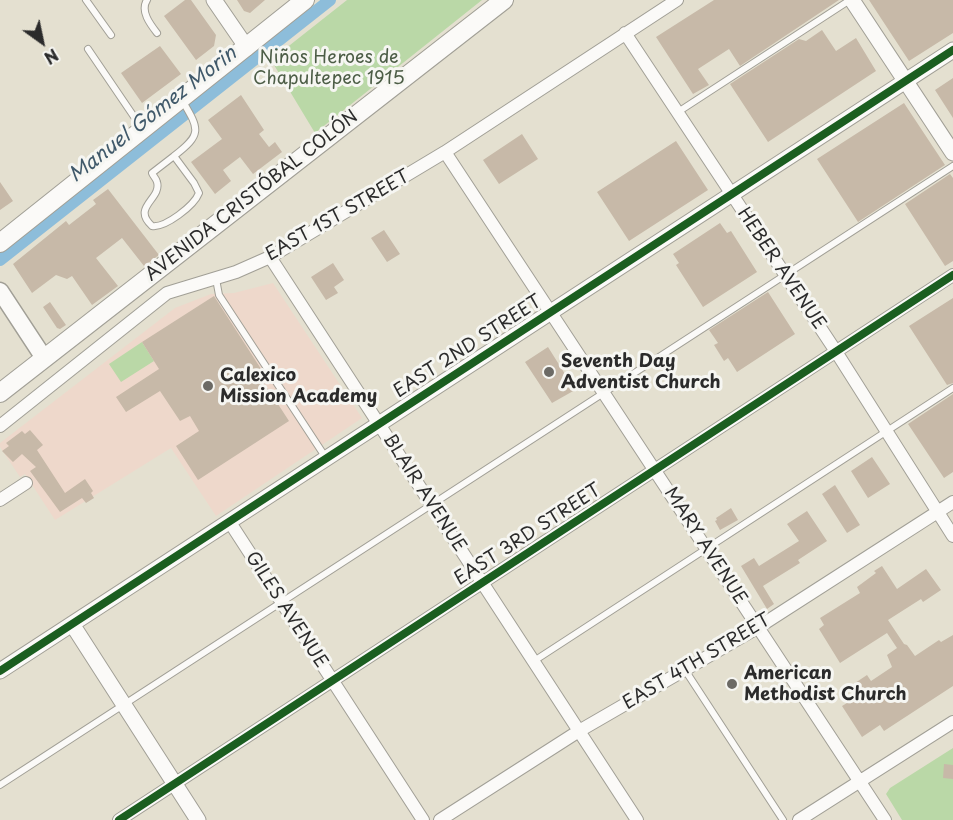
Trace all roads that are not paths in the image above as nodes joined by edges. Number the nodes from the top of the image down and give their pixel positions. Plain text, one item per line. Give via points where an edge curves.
1 (86, 0) edge
2 (147, 0) edge
3 (214, 0) edge
4 (305, 0) edge
5 (490, 0) edge
6 (504, 0) edge
7 (677, 0) edge
8 (852, 0) edge
9 (156, 33) dead end
10 (625, 33) junction
11 (111, 35) dead end
12 (247, 48) junction
13 (88, 49) dead end
14 (953, 50) edge
15 (906, 81) junction
16 (182, 100) junction
17 (678, 112) junction
18 (143, 130) junction
19 (445, 152) junction
20 (953, 153) edge
21 (174, 156) junction
22 (953, 166) edge
23 (730, 194) junction
24 (0, 243) edge
25 (270, 257) junction
26 (785, 275) junction
27 (953, 275) edge
28 (216, 278) junction
29 (0, 291) edge
30 (551, 311) junction
31 (102, 313) junction
32 (835, 350) junction
33 (44, 358) junction
34 (953, 388) edge
35 (605, 392) junction
36 (0, 393) edge
37 (379, 423) junction
38 (0, 426) edge
39 (886, 431) junction
40 (326, 458) junction
41 (656, 470) junction
42 (26, 483) dead end
43 (0, 500) edge
44 (953, 502) edge
45 (432, 504) junction
46 (938, 512) junction
47 (229, 521) junction
48 (953, 536) edge
49 (707, 550) junction
50 (483, 583) junction
51 (281, 602) junction
52 (72, 624) junction
53 (757, 627) junction
54 (534, 662) junction
55 (1, 669) edge
56 (685, 669) junction
57 (332, 681) junction
58 (124, 704) junction
59 (953, 722) edge
60 (579, 731) junction
61 (860, 782) junction
62 (174, 784) junction
63 (0, 785) edge
64 (119, 820) edge
65 (198, 820) edge
66 (423, 820) edge
67 (441, 820) edge
68 (637, 820) edge
69 (783, 820) edge
70 (799, 820) edge
71 (885, 820) edge

1 - 11 lane
2 - 9 lane via 145,12
3 - 12 street
4 - 12 main road
5 - 31 main road via 117,293
6 - 31 main road, AVENIDA CRISTÓBAL COLÓN
7 - 10 street, EAST 1ST STREET
8 - 15 street
8 - 17 lane
10 - 17 street, HEBER AVENUE
10 - 19 street, EAST 1ST STREET
12 - 16 main road
13 - 18 lane
14 - 15 street, EAST 2ND STREET
15 - 20 street
15 - 23 street, EAST 2ND STREET
16 - 18 main road
16 - 21 lane via 196,127 191,141
17 - 23 street, HEBER AVENUE
18 - 24 main road
19 - 25 street, EAST 1ST STREET
19 - 30 street, MARY AVENUE
21 - 21 lane via 199,193 189,207 162,226 152,226 145,212 157,188 152,173
22 - 26 lane
23 - 26 street, HEBER AVENUE
23 - 30 street, EAST 2ND STREET
25 - 28 street, EAST 1ST STREET
25 - 37 street, BLAIR AVENUE
26 - 32 street, HEBER AVENUE
26 - 35 lane
27 - 32 street, EAST 3RD STREET
28 - 38 street, EAST 1ST STREET via 167,293
28 - 40 lane via 219,295
29 - 33 main road
30 - 35 street, MARY AVENUE
30 - 37 street, EAST 2ND STREET
31 - 33 main road, AVENIDA CRISTÓBAL COLÓN
32 - 39 street, HEBER AVENUE
32 - 41 street, EAST 3RD STREET
33 - 36 main road, AVENIDA CRISTÓBAL COLÓN
34 - 39 lane
35 - 41 street, MARY AVENUE
35 - 45 lane
37 - 40 street, EAST 2ND STREET
37 - 45 street, BLAIR AVENUE
39 - 46 street, HEBER AVENUE
39 - 49 lane
40 - 47 street, EAST 2ND STREET
41 - 49 street, MARY AVENUE
41 - 50 street, EAST 3RD STREET
42 - 43 street
44 - 46 street, EAST 4TH STREET
45 - 50 street, BLAIR AVENUE
45 - 51 lane
46 - 48 street, HEBER AVENUE
46 - 53 street, EAST 4TH STREET
47 - 51 street, GILES AVENUE
47 - 52 street, EAST 2ND STREET
49 - 53 street, MARY AVENUE
49 - 54 lane
50 - 54 street, BLAIR AVENUE
50 - 57 street, EAST 3RD STREET
51 - 57 street, GILES AVENUE
51 - 58 lane
52 - 55 street, EAST 2ND STREET
52 - 58 street
53 - 56 street, EAST 4TH STREET
53 - 61 street, MARY AVENUE
54 - 60 street, BLAIR AVENUE
56 - 60 street, EAST 4TH STREET
56 - 69 lane
57 - 62 street, EAST 3RD STREET
57 - 66 street, GILES AVENUE
58 - 62 street
58 - 63 lane
59 - 61 street
60 - 67 street, EAST 4TH STREET
60 - 68 street, BLAIR AVENUE
61 - 70 street
61 - 71 street, MARY AVENUE
62 - 64 street, EAST 3RD STREET
62 - 65 street

